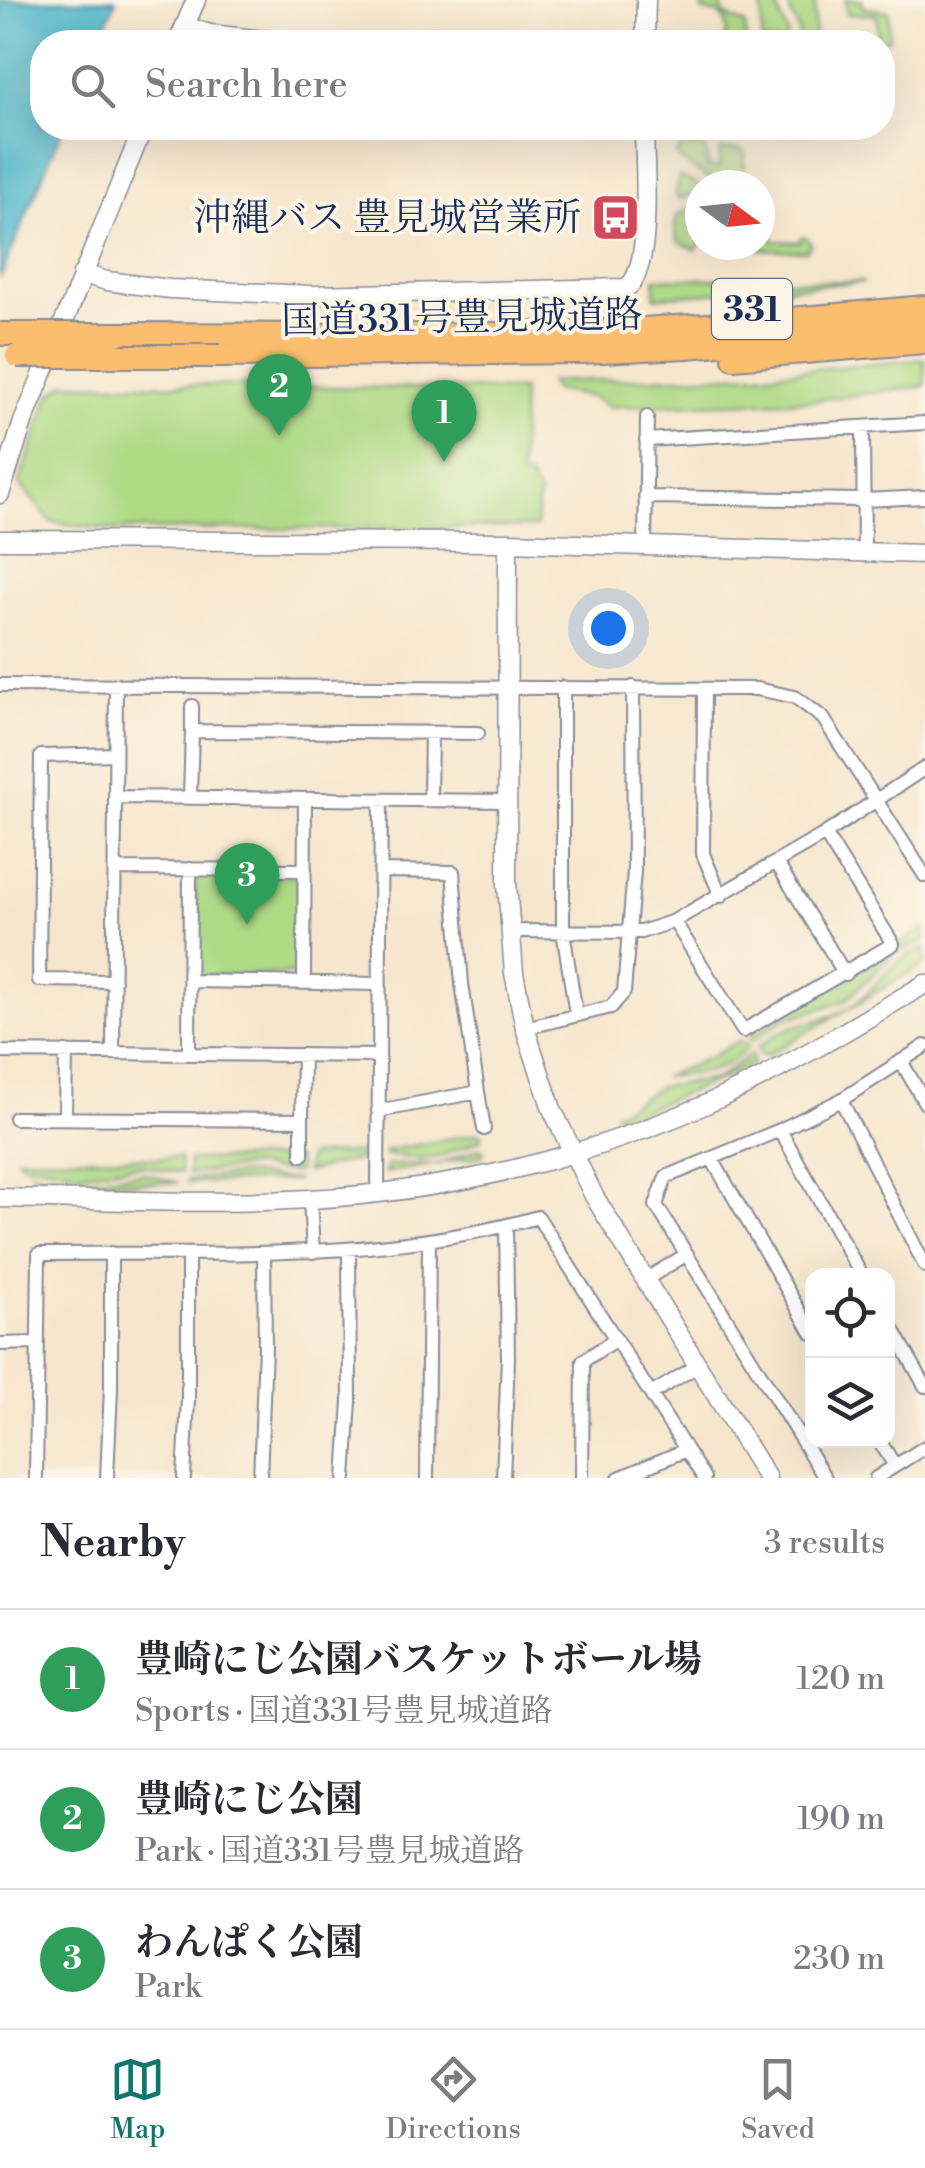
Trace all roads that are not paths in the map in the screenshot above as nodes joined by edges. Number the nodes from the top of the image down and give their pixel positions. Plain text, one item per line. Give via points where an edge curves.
1 (196, 0) edge
2 (646, 0) edge
3 (184, 30) edge
4 (645, 30) edge
5 (138, 140) edge
6 (644, 140) edge
7 (82, 274) junction
8 (925, 294) edge
9 (925, 307) edge
10 (925, 325) edge
11 (0, 334) edge
12 (581, 342) junction
13 (925, 342) edge
14 (221, 345) junction
15 (0, 356) edge
16 (647, 417) dead end
17 (925, 423) edge
18 (864, 429) junction
19 (646, 440) junction
20 (0, 494) edge
21 (644, 497) junction
22 (925, 497) edge
23 (864, 500) junction
24 (0, 540) edge
25 (508, 542) junction
26 (645, 546) junction
27 (864, 552) junction
28 (925, 554) edge
29 (0, 685) edge
30 (116, 685) junction
31 (509, 687) junction
32 (563, 687) junction
33 (633, 687) junction
34 (704, 688) junction
35 (192, 706) dead end
36 (192, 731) junction
37 (431, 734) junction
38 (478, 734) dead end
39 (115, 754) junction
40 (925, 768) edge
41 (190, 797) junction
42 (116, 798) junction
43 (306, 799) junction
44 (876, 799) junction
45 (381, 800) junction
46 (430, 800) junction
47 (507, 801) junction
48 (825, 834) junction
49 (776, 862) junction
50 (115, 869) junction
51 (190, 869) junction
52 (305, 870) junction
53 (381, 870) junction
54 (925, 876) edge
55 (721, 896) junction
56 (674, 921) junction
57 (563, 931) junction
58 (510, 932) junction
59 (630, 932) junction
60 (845, 974) junction
61 (114, 980) junction
62 (190, 981) junction
63 (304, 982) junction
64 (379, 984) junction
65 (925, 984) edge
66 (576, 1014) junction
67 (525, 1028) junction
68 (925, 1046) edge
69 (0, 1052) edge
70 (66, 1052) junction
71 (114, 1052) junction
72 (188, 1053) junction
73 (303, 1055) junction
74 (378, 1056) junction
75 (901, 1062) junction
76 (478, 1092) junction
77 (841, 1100) junction
78 (925, 1103) edge
79 (378, 1111) junction
80 (15, 1118) dead end
81 (65, 1118) junction
82 (302, 1120) junction
83 (484, 1129) dead end
84 (780, 1130) junction
85 (573, 1154) junction
86 (302, 1155) dead end
87 (712, 1159) junction
88 (378, 1192) junction
89 (0, 1198) edge
90 (310, 1199) junction
91 (506, 1226) junction
92 (430, 1240) junction
93 (349, 1250) junction
94 (264, 1252) junction
95 (314, 1252) junction
96 (111, 1253) junction
97 (188, 1254) junction
98 (688, 1254) junction
99 (925, 1266) edge
100 (858, 1268) edge
101 (645, 1280) junction
102 (805, 1321) edge
103 (895, 1332) edge
104 (616, 1338) junction
105 (38, 1343) junction
106 (0, 1344) edge
107 (696, 1366) junction
108 (925, 1386) edge
109 (651, 1394) junction
110 (925, 1447) edge
111 (884, 1448) edge
112 (686, 1450) junction
113 (895, 1466) junction
114 (36, 1478) edge
115 (107, 1478) edge
116 (184, 1478) edge
117 (260, 1478) edge
118 (345, 1478) edge
119 (427, 1478) edge
120 (504, 1478) edge
121 (582, 1478) edge
122 (620, 1478) edge
123 (704, 1478) edge
124 (767, 1478) edge
125 (824, 1478) edge
126 (876, 1478) edge

1 - 3 street
2 - 4 street
5 - 7 street
6 - 7 street via 644,250 639,276 626,288 310,295 170,289
7 - 20 street
8 - 12 highway, 331 via 612,321
9 - 12 highway, 国道331号豊見城道路 / 331
10 - 12 highway, 国道331号豊見城道路 / 331 via 795,338
11 - 14 highway, 国道331号豊見城道路 / 331, bridge
12 - 13 highway via 614,362
12 - 14 highway, 国道331号豊見城道路 / 331
14 - 15 highway, 国道331号豊見城道路 / 331, bridge
16 - 19 street
17 - 18 street
18 - 19 street
18 - 23 street
19 - 21 street
21 - 23 street
21 - 26 street
22 - 23 street
23 - 27 street
24 - 25 street
25 - 26 street
25 - 31 street
26 - 27 street
27 - 28 street
29 - 30 street
30 - 31 street
30 - 39 street
31 - 32 street
31 - 47 street
32 - 33 street
32 - 57 street
33 - 34 street
33 - 59 street
34 - 44 street via 776,691 810,705
34 - 55 street via 703,854
35 - 36 street
36 - 37 street
36 - 41 street
37 - 38 street
37 - 46 street
39 - 42 street
39 - 61 street via 41,756 39,980
40 - 44 street
41 - 42 street
41 - 43 street
42 - 50 street
43 - 45 street
43 - 52 street
44 - 48 street
44 - 54 street
45 - 46 street
45 - 53 street
46 - 47 street
47 - 58 street
48 - 49 street
48 - 60 street via 893,944
49 - 55 street
49 - 60 street
50 - 51 street
50 - 61 street
51 - 52 street
51 - 62 street
52 - 63 street
53 - 64 street
53 - 76 street via 454,872
55 - 56 street
56 - 59 street
56 - 60 street via 743,1032
57 - 58 street
57 - 59 street
57 - 66 street
58 - 67 street
59 - 66 street via 624,992 611,1007
61 - 71 street
62 - 63 street
62 - 72 street
63 - 64 street
64 - 74 street
65 - 85 street via 732,1092
66 - 67 street
67 - 85 street
68 - 75 street
69 - 70 street
70 - 71 street
70 - 81 street
71 - 72 street
72 - 73 street
73 - 74 street
73 - 82 street
74 - 79 street
75 - 77 street
75 - 78 street
76 - 79 street
76 - 83 street
77 - 84 street
77 - 99 street
79 - 88 street
80 - 81 street
81 - 82 street
82 - 86 street
84 - 87 street
84 - 100 street
85 - 88 street
85 - 101 street
87 - 98 street via 666,1177 656,1205
87 - 102 street
88 - 90 street
89 - 90 street
90 - 95 street
91 - 92 street
91 - 104 street via 538,1217
91 - 120 street
92 - 93 street
92 - 119 street
93 - 95 street
93 - 118 street
94 - 95 street
94 - 97 street
94 - 117 street
96 - 97 street
96 - 105 street via 39,1254
96 - 115 street
97 - 116 street
98 - 101 street
98 - 125 street
101 - 107 street
103 - 108 street
104 - 109 street
104 - 121 street via 583,1362
105 - 106 street
105 - 114 street
107 - 109 street
107 - 124 street
109 - 112 street
110 - 113 street
111 - 113 street
112 - 122 street
112 - 123 street
113 - 126 street

